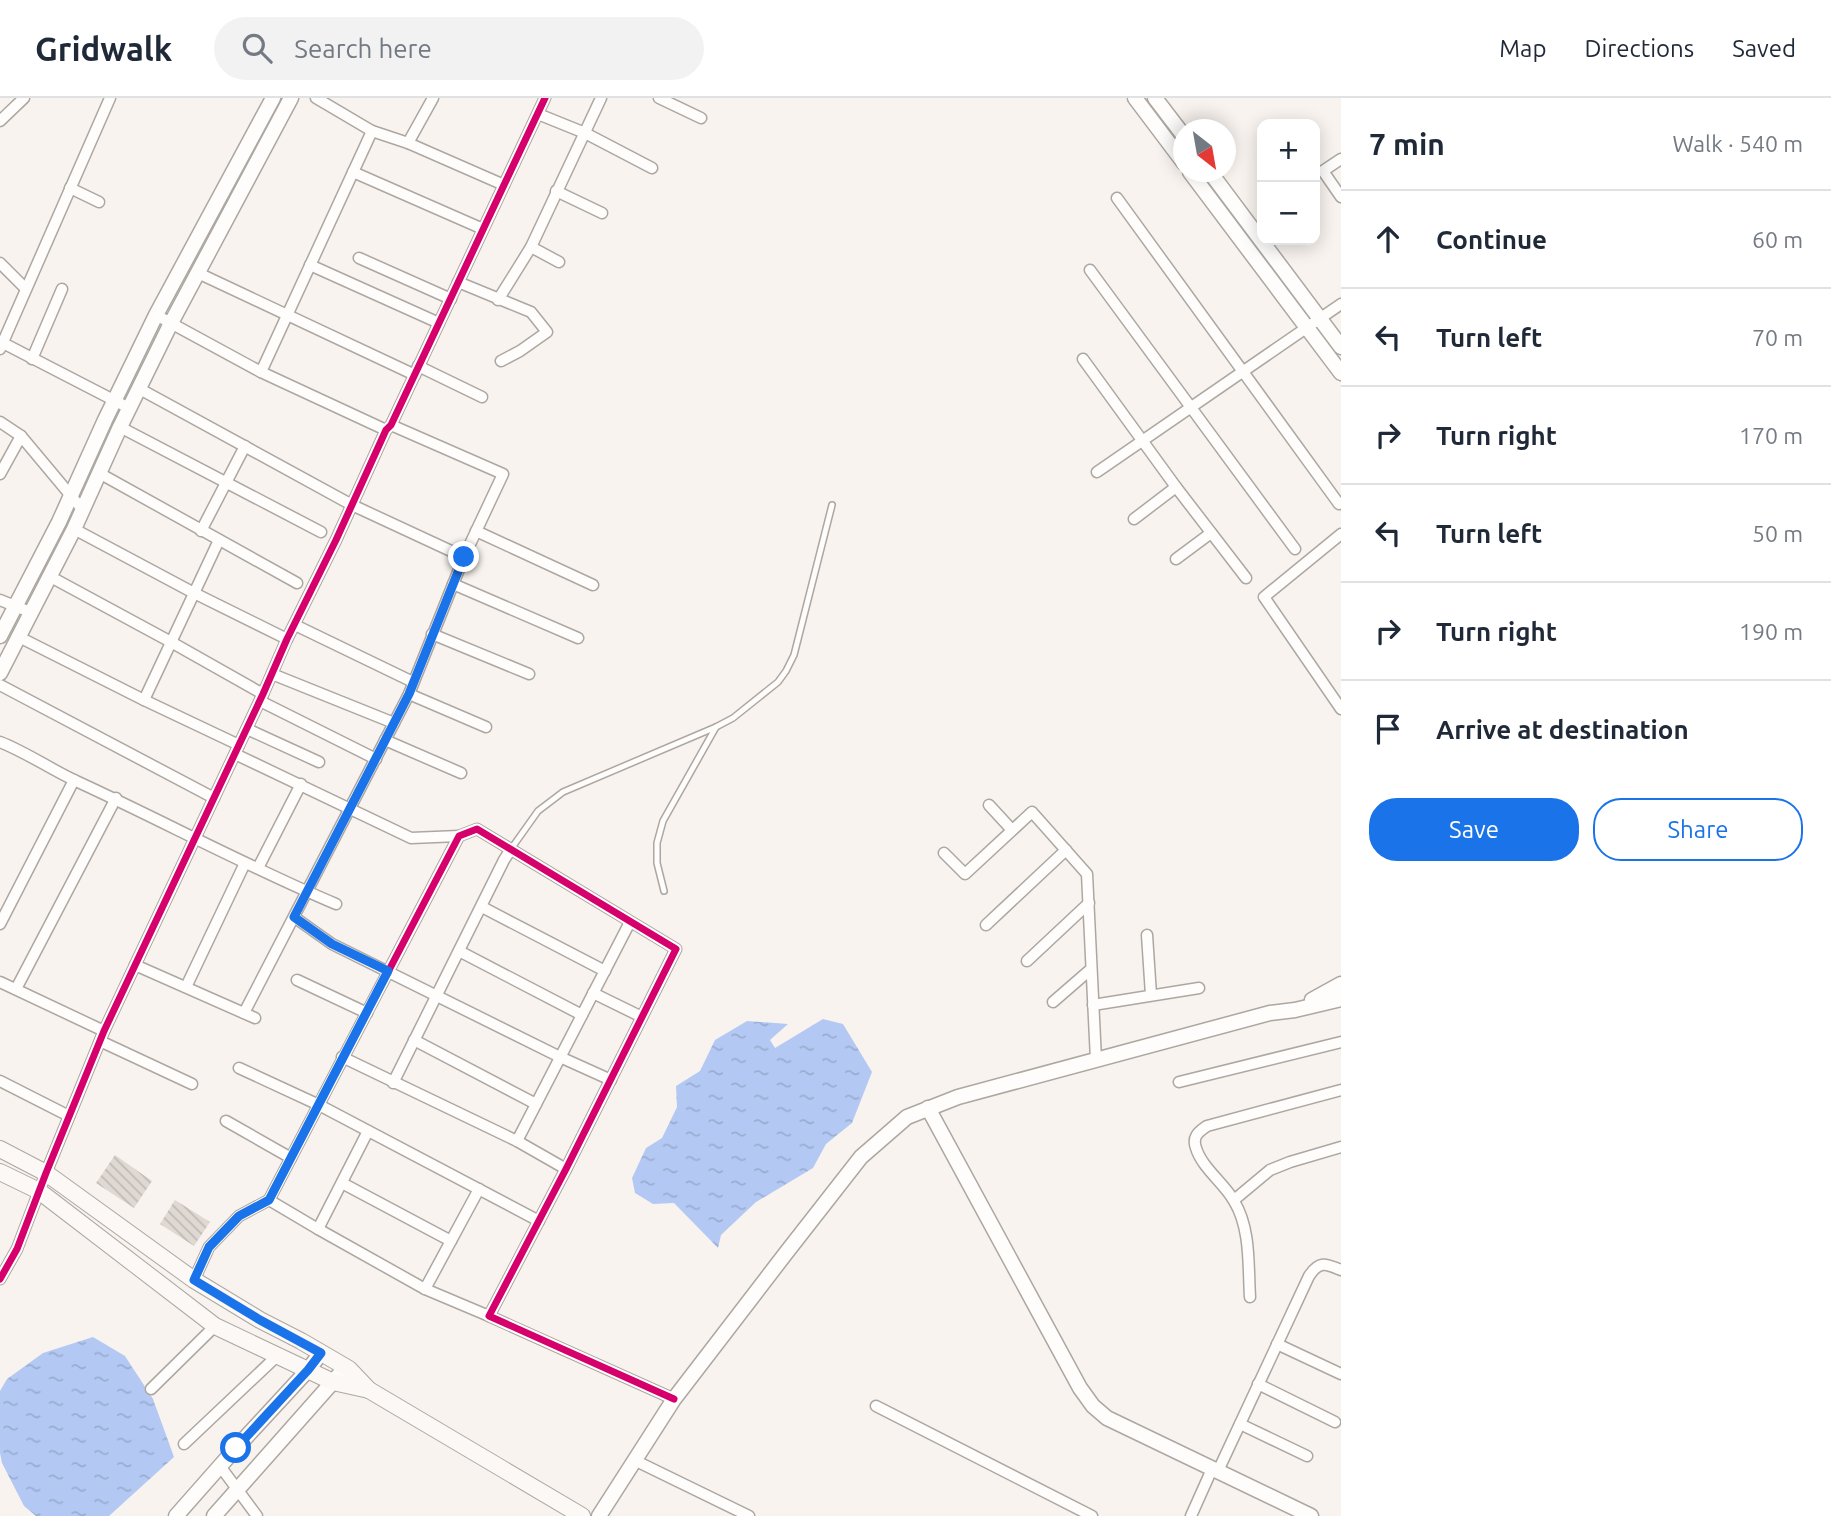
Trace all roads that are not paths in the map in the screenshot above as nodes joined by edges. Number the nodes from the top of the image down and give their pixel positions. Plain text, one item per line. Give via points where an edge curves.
1 (24, 98) edge
2 (110, 98) edge
3 (273, 98) edge
4 (291, 98) edge
5 (316, 98) edge
6 (433, 98) edge
7 (545, 98) edge
8 (601, 98) edge
9 (659, 98) edge
10 (1135, 98) edge
11 (1155, 98) edge
12 (0, 104) edge
13 (10, 112) junction
14 (538, 114) junction
15 (701, 118) dead end
16 (0, 121) edge
17 (1173, 122) edge
18 (372, 131) junction
19 (585, 133) junction
20 (408, 143) junction
21 (1173, 148) edge
22 (1341, 159) edge
23 (652, 168) dead end
24 (353, 172) junction
25 (1197, 182) edge
26 (1217, 182) edge
27 (504, 185) junction
28 (70, 188) junction
29 (556, 191) junction
30 (1341, 197) edge
31 (1117, 198) dead end
32 (99, 202) dead end
33 (602, 213) dead end
34 (483, 229) junction
35 (531, 247) junction
36 (359, 258) dead end
37 (559, 262) dead end
38 (0, 263) edge
39 (310, 265) junction
40 (1090, 270) dead end
41 (198, 273) junction
42 (458, 282) junction
43 (26, 289) junction
44 (62, 289) dead end
45 (450, 299) junction
46 (498, 300) junction
47 (1341, 304) edge
48 (0, 315) edge
49 (156, 315) junction
50 (287, 316) junction
51 (1319, 318) junction
52 (171, 323) junction
53 (11, 324) junction
54 (439, 324) junction
55 (1306, 327) junction
56 (2, 346) edge
57 (1341, 347) edge
58 (32, 359) junction
59 (1083, 359) dead end
60 (500, 361) dead end
61 (417, 371) junction
62 (1242, 371) junction
63 (261, 372) junction
64 (1341, 373) edge
65 (138, 388) junction
66 (482, 397) dead end
67 (114, 401) junction
68 (1192, 406) junction
69 (129, 408) junction
70 (0, 422) edge
71 (120, 426) junction
72 (388, 428) junction
73 (21, 436) junction
74 (1142, 440) junction
75 (245, 446) junction
76 (1097, 472) dead end
77 (99, 473) junction
78 (0, 474) edge
79 (226, 482) junction
80 (1176, 487) junction
81 (71, 496) junction
82 (1339, 504) dead end
83 (352, 505) junction
84 (832, 505) dead end
85 (82, 509) junction
86 (1134, 519) dead end
87 (74, 529) junction
88 (201, 531) junction
89 (476, 531) junction
90 (321, 532) dead end
91 (1211, 533) junction
92 (1338, 536) edge
93 (219, 540) junction
94 (1295, 549) dead end
95 (1341, 549) edge
96 (464, 557) junction
97 (1176, 559) dead end
98 (49, 576) junction
99 (1247, 578) dead end
100 (297, 583) dead end
101 (453, 584) junction
102 (593, 585) dead end
103 (194, 593) junction
104 (0, 600) edge
105 (15, 606) junction
106 (30, 612) junction
107 (295, 625) junction
108 (432, 634) junction
109 (0, 636) edge
110 (18, 636) junction
111 (578, 638) dead end
112 (287, 639) junction
113 (171, 642) junction
114 (0, 673) edge
115 (272, 674) junction
116 (529, 674) dead end
117 (414, 682) junction
118 (0, 685) edge
119 (409, 694) junction
120 (262, 697) junction
121 (144, 700) junction
122 (1341, 709) edge
123 (394, 723) junction
124 (486, 727) dead end
125 (716, 727) junction
126 (247, 729) junction
127 (385, 740) junction
128 (0, 741) edge
129 (237, 749) junction
130 (376, 759) junction
131 (318, 762) dead end
132 (460, 773) dead end
133 (74, 780) junction
134 (301, 784) junction
135 (116, 798) junction
136 (214, 798) junction
137 (989, 805) dead end
138 (351, 808) junction
139 (1012, 830) junction
140 (459, 836) junction
141 (195, 837) junction
142 (511, 849) junction
143 (1066, 850) junction
144 (944, 853) dead end
145 (245, 863) junction
146 (258, 869) junction
147 (664, 891) dead end
148 (307, 892) junction
149 (1089, 903) junction
150 (336, 904) dead end
151 (482, 907) junction
152 (3, 911) edge
153 (294, 917) junction
154 (630, 922) junction
155 (0, 924) edge
156 (986, 925) dead end
157 (1147, 935) dead end
158 (459, 951) junction
159 (1027, 961) dead end
160 (135, 965) junction
161 (1091, 969) junction
162 (388, 971) junction
163 (605, 971) junction
164 (297, 980) dead end
165 (0, 982) edge
166 (1341, 984) edge
167 (186, 987) junction
168 (1199, 988) dead end
169 (16, 989) junction
170 (593, 993) junction
171 (1151, 995) junction
172 (436, 996) junction
173 (1341, 999) edge
174 (1053, 1002) dead end
175 (1093, 1004) junction
176 (1295, 1010) junction
177 (244, 1013) junction
178 (367, 1013) junction
179 (582, 1015) junction
180 (642, 1017) junction
181 (255, 1018) dead end
182 (102, 1036) junction
183 (414, 1040) junction
184 (1341, 1042) edge
185 (342, 1057) junction
186 (559, 1058) junction
187 (1096, 1060) junction
188 (239, 1068) dead end
189 (611, 1080) junction
190 (0, 1081) edge
191 (1180, 1082) dead end
192 (393, 1083) junction
193 (192, 1084) dead end
194 (1341, 1090) edge
195 (536, 1104) junction
196 (319, 1105) junction
197 (929, 1108) junction
198 (69, 1116) junction
199 (226, 1121) dead end
200 (369, 1131) junction
201 (517, 1141) junction
202 (1341, 1147) edge
203 (0, 1149) edge
204 (291, 1158) junction
205 (566, 1169) junction
206 (0, 1172) edge
207 (46, 1173) junction
208 (342, 1183) junction
209 (479, 1189) junction
210 (39, 1191) junction
211 (269, 1200) junction
212 (1234, 1200) junction
213 (539, 1221) junction
214 (317, 1229) junction
215 (451, 1241) junction
216 (1341, 1270) edge
217 (0, 1279) edge
218 (194, 1280) junction
219 (425, 1289) junction
220 (1250, 1297) dead end
221 (489, 1316) junction
222 (215, 1326) junction
223 (1277, 1344) junction
224 (321, 1353) junction
225 (277, 1356) junction
226 (346, 1367) junction
227 (308, 1370) junction
228 (1341, 1374) edge
229 (333, 1382) junction
230 (1258, 1384) junction
231 (151, 1389) dead end
232 (369, 1390) junction
233 (674, 1399) junction
234 (876, 1406) dead end
235 (1335, 1422) dead end
236 (1240, 1424) junction
237 (184, 1444) dead end
238 (1307, 1456) dead end
239 (634, 1460) junction
240 (220, 1466) junction
241 (1215, 1470) junction
242 (237, 1490) junction
243 (176, 1516) edge
244 (214, 1516) edge
245 (257, 1516) edge
246 (582, 1516) edge
247 (599, 1516) edge
248 (749, 1516) edge
249 (1092, 1516) edge
250 (1191, 1516) edge
251 (1311, 1516) edge

1 - 13 street
2 - 28 street
3 - 49 street
4 - 41 street
5 - 18 street
6 - 20 street
7 - 14 street
8 - 19 street
9 - 15 street
10 - 21 street
11 - 17 street
12 - 13 street
13 - 16 street
14 - 19 street
14 - 27 street
18 - 20 street
18 - 24 street
19 - 23 street
19 - 29 street
20 - 27 street
22 - 30 street via 1323,171
24 - 34 street
24 - 39 street
25 - 55 street
26 - 51 street
27 - 34 street
28 - 32 street
28 - 43 street
29 - 33 street
29 - 35 street
31 - 62 street
34 - 42 street
35 - 37 street
35 - 46 street
36 - 45 street
38 - 43 street
39 - 50 street
39 - 54 street
40 - 68 street
41 - 50 street
41 - 52 street
42 - 45 street
42 - 46 street
43 - 53 street
44 - 58 street
45 - 54 street
46 - 60 street via 531,312 547,332
47 - 51 street
48 - 53 street
49 - 52 street
49 - 67 street
50 - 61 street
50 - 63 street
51 - 55 street
51 - 57 street
52 - 63 street
52 - 65 street
53 - 56 street
54 - 61 street
55 - 62 street
55 - 64 street
56 - 58 street
58 - 67 street
59 - 74 street
61 - 66 street
61 - 72 street
62 - 68 street
62 - 82 street
63 - 72 street
65 - 69 street
65 - 75 street
67 - 69 street
67 - 81 street
68 - 74 street
68 - 94 street
69 - 71 street
70 - 73 street
71 - 77 street
71 - 79 street
72 - 83 street
72 - 89 street via 503,474
73 - 78 street
73 - 81 street
74 - 76 street
74 - 80 street
75 - 79 street
75 - 83 street
77 - 85 street
77 - 88 street
79 - 88 street
79 - 90 street
80 - 86 street
80 - 91 street
81 - 85 street
81 - 105 street
83 - 96 street
83 - 107 street
84 - 125 lane via 786,671 746,709
85 - 87 street
87 - 98 street
87 - 103 street
88 - 93 street
89 - 96 street
89 - 102 street
91 - 97 street
91 - 99 street
92 - 95 street
92 - 122 street via 1264,597
93 - 100 street
93 - 103 street
96 - 101 street
98 - 106 street
98 - 113 street
101 - 108 street
101 - 111 street
103 - 112 street
103 - 113 street
104 - 105 street
105 - 106 street
105 - 109 street
106 - 110 street
107 - 112 street
107 - 117 street
108 - 116 street
108 - 117 street
110 - 114 street
110 - 121 street
112 - 115 street
113 - 120 street
113 - 121 street
115 - 120 street
115 - 123 street
117 - 119 street
118 - 136 street
119 - 123 street
119 - 124 street
120 - 126 street
120 - 130 street
121 - 129 street
123 - 127 street
125 - 142 lane via 563,792 538,811
125 - 147 lane via 663,821 657,863
126 - 129 street
126 - 131 street
127 - 130 street
127 - 132 street
128 - 133 street
129 - 134 street
129 - 136 street
130 - 138 street
133 - 135 street
133 - 152 street
134 - 138 street
134 - 146 street
135 - 141 street
135 - 169 street
136 - 141 street
137 - 139 street
138 - 140 street via 411,838
138 - 148 street
139 - 143 street via 1032,812
139 - 144 street via 965,874
140 - 142 street via 477,829
140 - 162 street
141 - 145 street
141 - 160 street
142 - 151 street
142 - 154 street
143 - 149 street via 1087,874
143 - 156 street
145 - 146 street
145 - 167 street
146 - 148 street
148 - 150 street
148 - 153 street
149 - 159 street
149 - 161 street
151 - 158 street
151 - 163 street
152 - 155 street
153 - 162 street via 332,944
153 - 177 street
154 - 163 street
154 - 180 street via 676,950
157 - 171 street
158 - 172 street
158 - 179 street
160 - 167 street
160 - 182 street
161 - 174 street
161 - 175 street
162 - 172 street
162 - 178 street
163 - 170 street
164 - 178 street
165 - 169 street
166 - 176 street
167 - 177 street
168 - 171 street
169 - 182 street
170 - 179 street
170 - 180 street
171 - 175 street
172 - 183 street
172 - 186 street
173 - 176 street
175 - 187 street
176 - 187 street
177 - 181 street
178 - 185 street
179 - 186 street
180 - 189 street
182 - 193 street
182 - 198 street
183 - 192 street
183 - 195 street
184 - 191 street
185 - 192 street
185 - 196 street
186 - 189 street
186 - 195 street
187 - 197 street
188 - 196 street
189 - 205 street
190 - 198 street
192 - 201 street
194 - 212 street via 1199,1132 1195,1147
195 - 201 street
196 - 200 street
196 - 204 street
197 - 233 street via 907,1117 861,1157
197 - 241 street via 1093,1406 1107,1418
198 - 207 street
199 - 204 street
200 - 208 street
200 - 209 street
201 - 205 street
202 - 212 street via 1270,1170
203 - 207 main road
204 - 211 street
205 - 213 street
206 - 210 main road
207 - 210 street
207 - 218 main road
208 - 214 street
208 - 215 street
209 - 213 street
209 - 215 street
210 - 217 street
210 - 222 main road
211 - 214 street
211 - 218 street via 239,1216 209,1247
212 - 220 street via 1247,1244
213 - 221 street
214 - 219 street
215 - 219 street
216 - 223 street via 1322,1264 1314,1268
218 - 224 main road
219 - 221 street
221 - 233 street
222 - 225 main road
222 - 231 street
223 - 228 street
223 - 230 street
224 - 226 main road
224 - 227 street
225 - 227 main road
225 - 237 street
226 - 229 street
226 - 232 main road
227 - 229 main road
227 - 240 street
229 - 232 main road
229 - 242 street
230 - 235 street
230 - 236 street
232 - 246 main road
233 - 239 street
234 - 249 street
236 - 238 street
236 - 241 street
239 - 247 street
239 - 248 street
240 - 242 street
240 - 243 street
241 - 250 street
241 - 251 street
242 - 244 street
242 - 245 street

